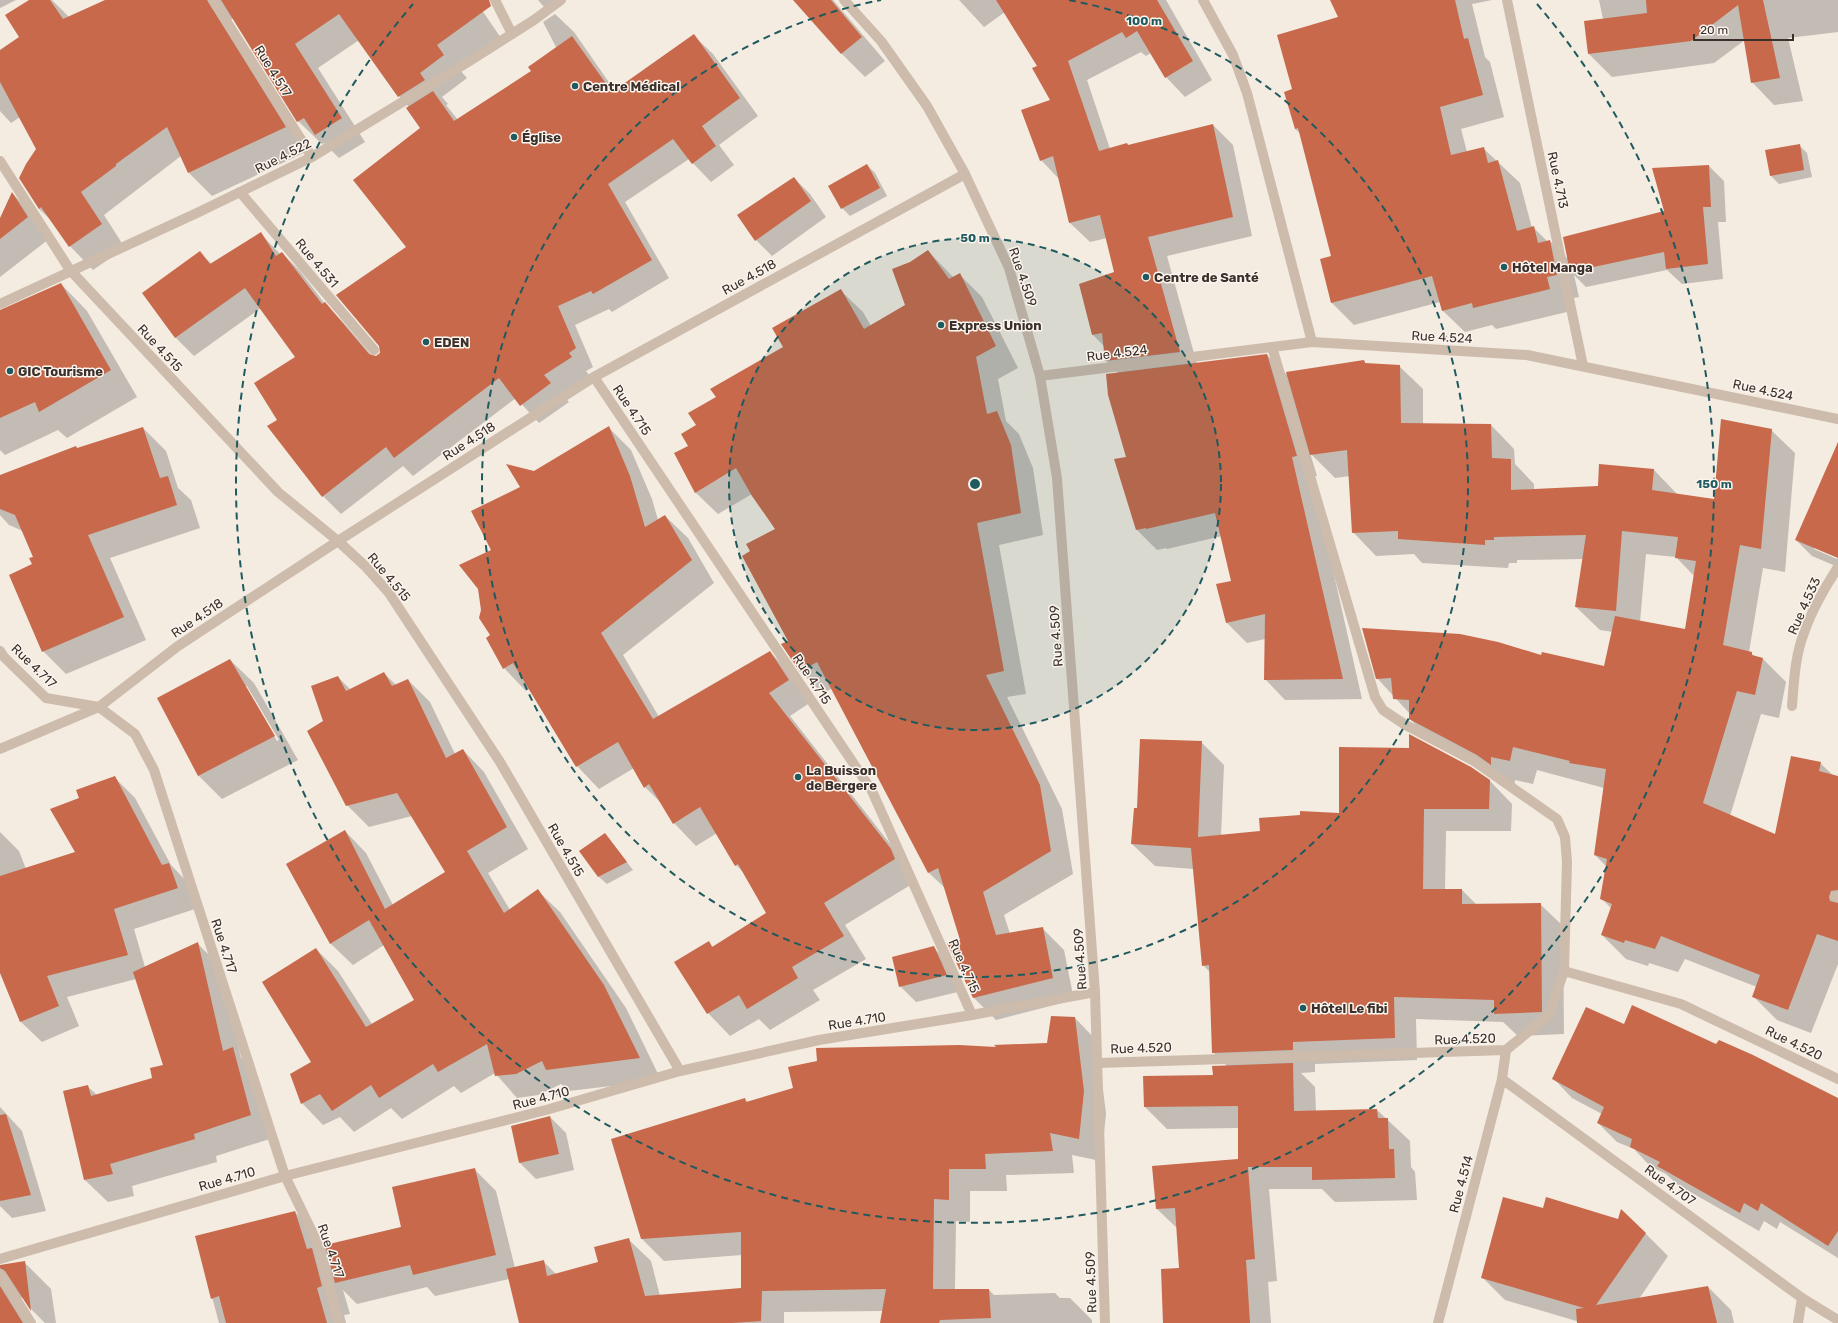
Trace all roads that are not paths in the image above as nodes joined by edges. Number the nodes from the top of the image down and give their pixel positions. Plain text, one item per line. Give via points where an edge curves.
1 (213, 0) edge
2 (495, 0) edge
3 (561, 0) edge
4 (844, 0) edge
5 (1203, 0) edge
6 (1507, 0) edge
7 (512, 34) junction
8 (312, 157) junction
9 (0, 161) edge
10 (965, 174) junction
11 (240, 192) junction
12 (70, 270) junction
13 (0, 304) edge
14 (1312, 342) junction
15 (1272, 347) junction
16 (374, 350) dead end
17 (1583, 366) junction
18 (1040, 376) junction
19 (594, 377) junction
20 (1838, 419) edge
21 (338, 541) junction
22 (1838, 566) edge
23 (0, 651) edge
24 (1792, 706) dead end
25 (99, 707) junction
26 (0, 749) edge
27 (1564, 971) junction
28 (1096, 992) junction
29 (972, 1015) junction
30 (1506, 1050) junction
31 (1098, 1062) junction
32 (680, 1071) junction
33 (1502, 1079) junction
34 (1838, 1079) edge
35 (285, 1176) junction
36 (0, 1259) edge
37 (0, 1274) edge
38 (1802, 1298) junction
39 (1838, 1320) edge
40 (30, 1323) edge
41 (339, 1323) edge
42 (1105, 1323) edge
43 (1438, 1323) edge
44 (1798, 1323) edge

1 - 8 street, Rue 4.517
2 - 7 street
3 - 7 street, Rue 4.522
4 - 10 street, Rue 4.509 via 881,41 927,106
5 - 14 street via 1233,55 1247,93
6 - 17 street, Rue 4.713
7 - 8 street, Rue 4.522
8 - 11 street, Rue 4.522
9 - 12 street, Rue 4.515
10 - 18 street, Rue 4.509 via 1009,268
10 - 19 street, Rue 4.518
11 - 12 street, Rue 4.522
11 - 16 street, Rue 4.531
12 - 13 street, Rue 4.522
12 - 21 street, Rue 4.515 via 278,492
14 - 15 street, Rue 4.524
14 - 17 street, Rue 4.524 via 1527,355
15 - 18 street, Rue 4.524
15 - 27 street via 1375,697 1383,710 1474,761 1557,820 1562,827 1566,837 1567,862
17 - 20 street, Rue 4.524
18 - 28 street, Rue 4.509 via 1057,478
19 - 21 street, Rue 4.518
19 - 29 street, Rue 4.715 via 872,792
21 - 25 street, Rue 4.518 via 178,646
21 - 32 street, Rue 4.515 via 389,593 496,756
22 - 24 street, Rue 4.533 via 1821,594 1804,633 1794,672
23 - 25 street, Rue 4.717 via 46,698
25 - 26 street, Rue 4.518
25 - 35 street, Rue 4.717 via 135,734 154,770
27 - 30 street, Rue 4.520 via 1549,1015
27 - 34 street, Rue 4.520 via 1681,1004
28 - 29 street, Rue 4.710
28 - 31 street, Rue 4.509
29 - 32 street, Rue 4.710 via 819,1040
30 - 31 street, Rue 4.520
30 - 33 street, Rue 4.514
31 - 42 street, Rue 4.509
32 - 35 street, Rue 4.710 via 546,1110
33 - 38 street, Rue 4.707
33 - 43 street, Rue 4.514
35 - 36 street, Rue 4.710
35 - 41 street, Rue 4.717 via 317,1242
37 - 40 street
38 - 39 street, Rue 4.707
38 - 44 street

